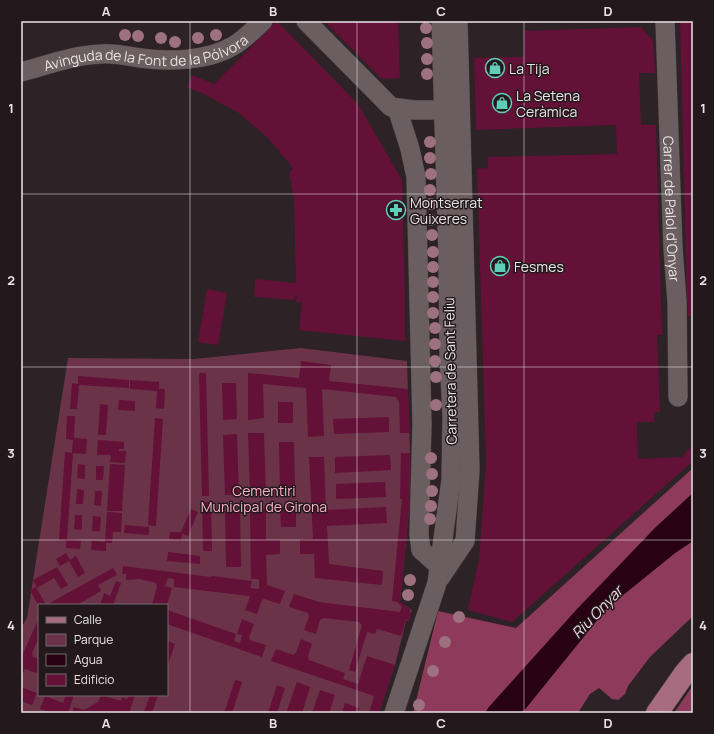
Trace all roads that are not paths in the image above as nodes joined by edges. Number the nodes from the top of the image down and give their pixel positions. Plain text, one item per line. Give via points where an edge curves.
1 (263, 21) edge
2 (306, 21) edge
3 (441, 21) edge
4 (458, 21) edge
5 (665, 21) edge
6 (21, 72) edge
7 (397, 108) junction
8 (443, 110) junction
9 (678, 397) dead end
10 (438, 574) junction
11 (693, 664) edge
12 (394, 713) edge
13 (657, 713) edge

1 - 6 street, Avinguda de la Font de la Pólvora via 244,39 217,53 167,60 99,54
2 - 7 street via 391,107
3 - 8 street, Carretera de Sant Feliu
4 - 10 street via 470,470 465,541
5 - 9 street, Carrer de Palol d'Onyar via 677,302
7 - 8 street
7 - 10 street via 416,177 422,424 419,534 421,550
8 - 10 street, Carretera de Sant Feliu via 452,480
10 - 12 street, Carretera de Sant Feliu
11 - 13 main road

